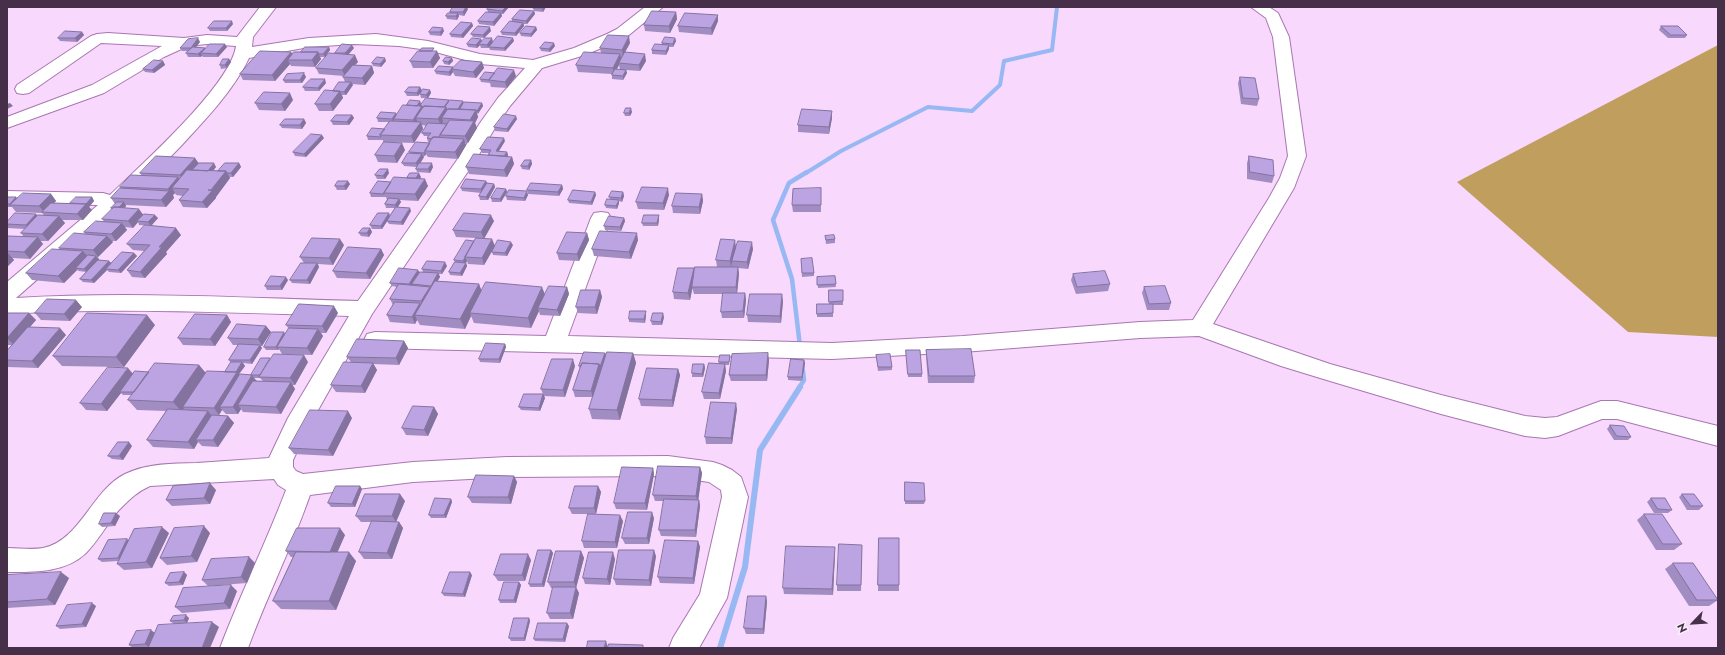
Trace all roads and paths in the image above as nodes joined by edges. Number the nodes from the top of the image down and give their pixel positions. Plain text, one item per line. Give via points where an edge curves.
1 (268, 7) edge
2 (654, 7) edge
3 (1271, 8) edge
4 (186, 42) junction
5 (243, 48) junction
6 (534, 65) junction
7 (23, 89) dead end
8 (7, 123) edge
9 (7, 197) edge
10 (116, 200) junction
11 (600, 218) dead end
12 (7, 294) edge
13 (7, 306) edge
14 (364, 309) junction
15 (1199, 328) junction
16 (348, 338) junction
17 (554, 345) junction
18 (1718, 436) edge
19 (281, 468) junction
20 (301, 485) junction
21 (7, 560) edge
22 (234, 648) edge
23 (682, 648) edge

1 - 5 street via 249,30
2 - 6 street via 629,28 612,37
3 - 15 street via 1281,37 1297,156 1293,172 1277,202
4 - 5 street via 203,40
4 - 7 street via 97,39
4 - 8 street via 158,54 122,77 64,104
5 - 6 street via 355,39 375,40 420,44 482,59
5 - 10 street via 240,63 203,112
6 - 14 street via 531,73 504,102 486,127 466,161
9 - 10 street
10 - 12 street
11 - 17 street
13 - 14 street via 150,303
14 - 16 street
15 - 17 street via 832,351
15 - 18 street via 1376,387 1525,426 1558,426 1597,412 1617,410
16 - 17 street
16 - 19 street via 297,425 280,460
19 - 20 street via 287,478
19 - 21 street via 148,476 122,490 77,544 66,552 43,560
20 - 22 street
20 - 23 street via 413,472 507,467 668,466 712,472 732,485 735,497 713,598

